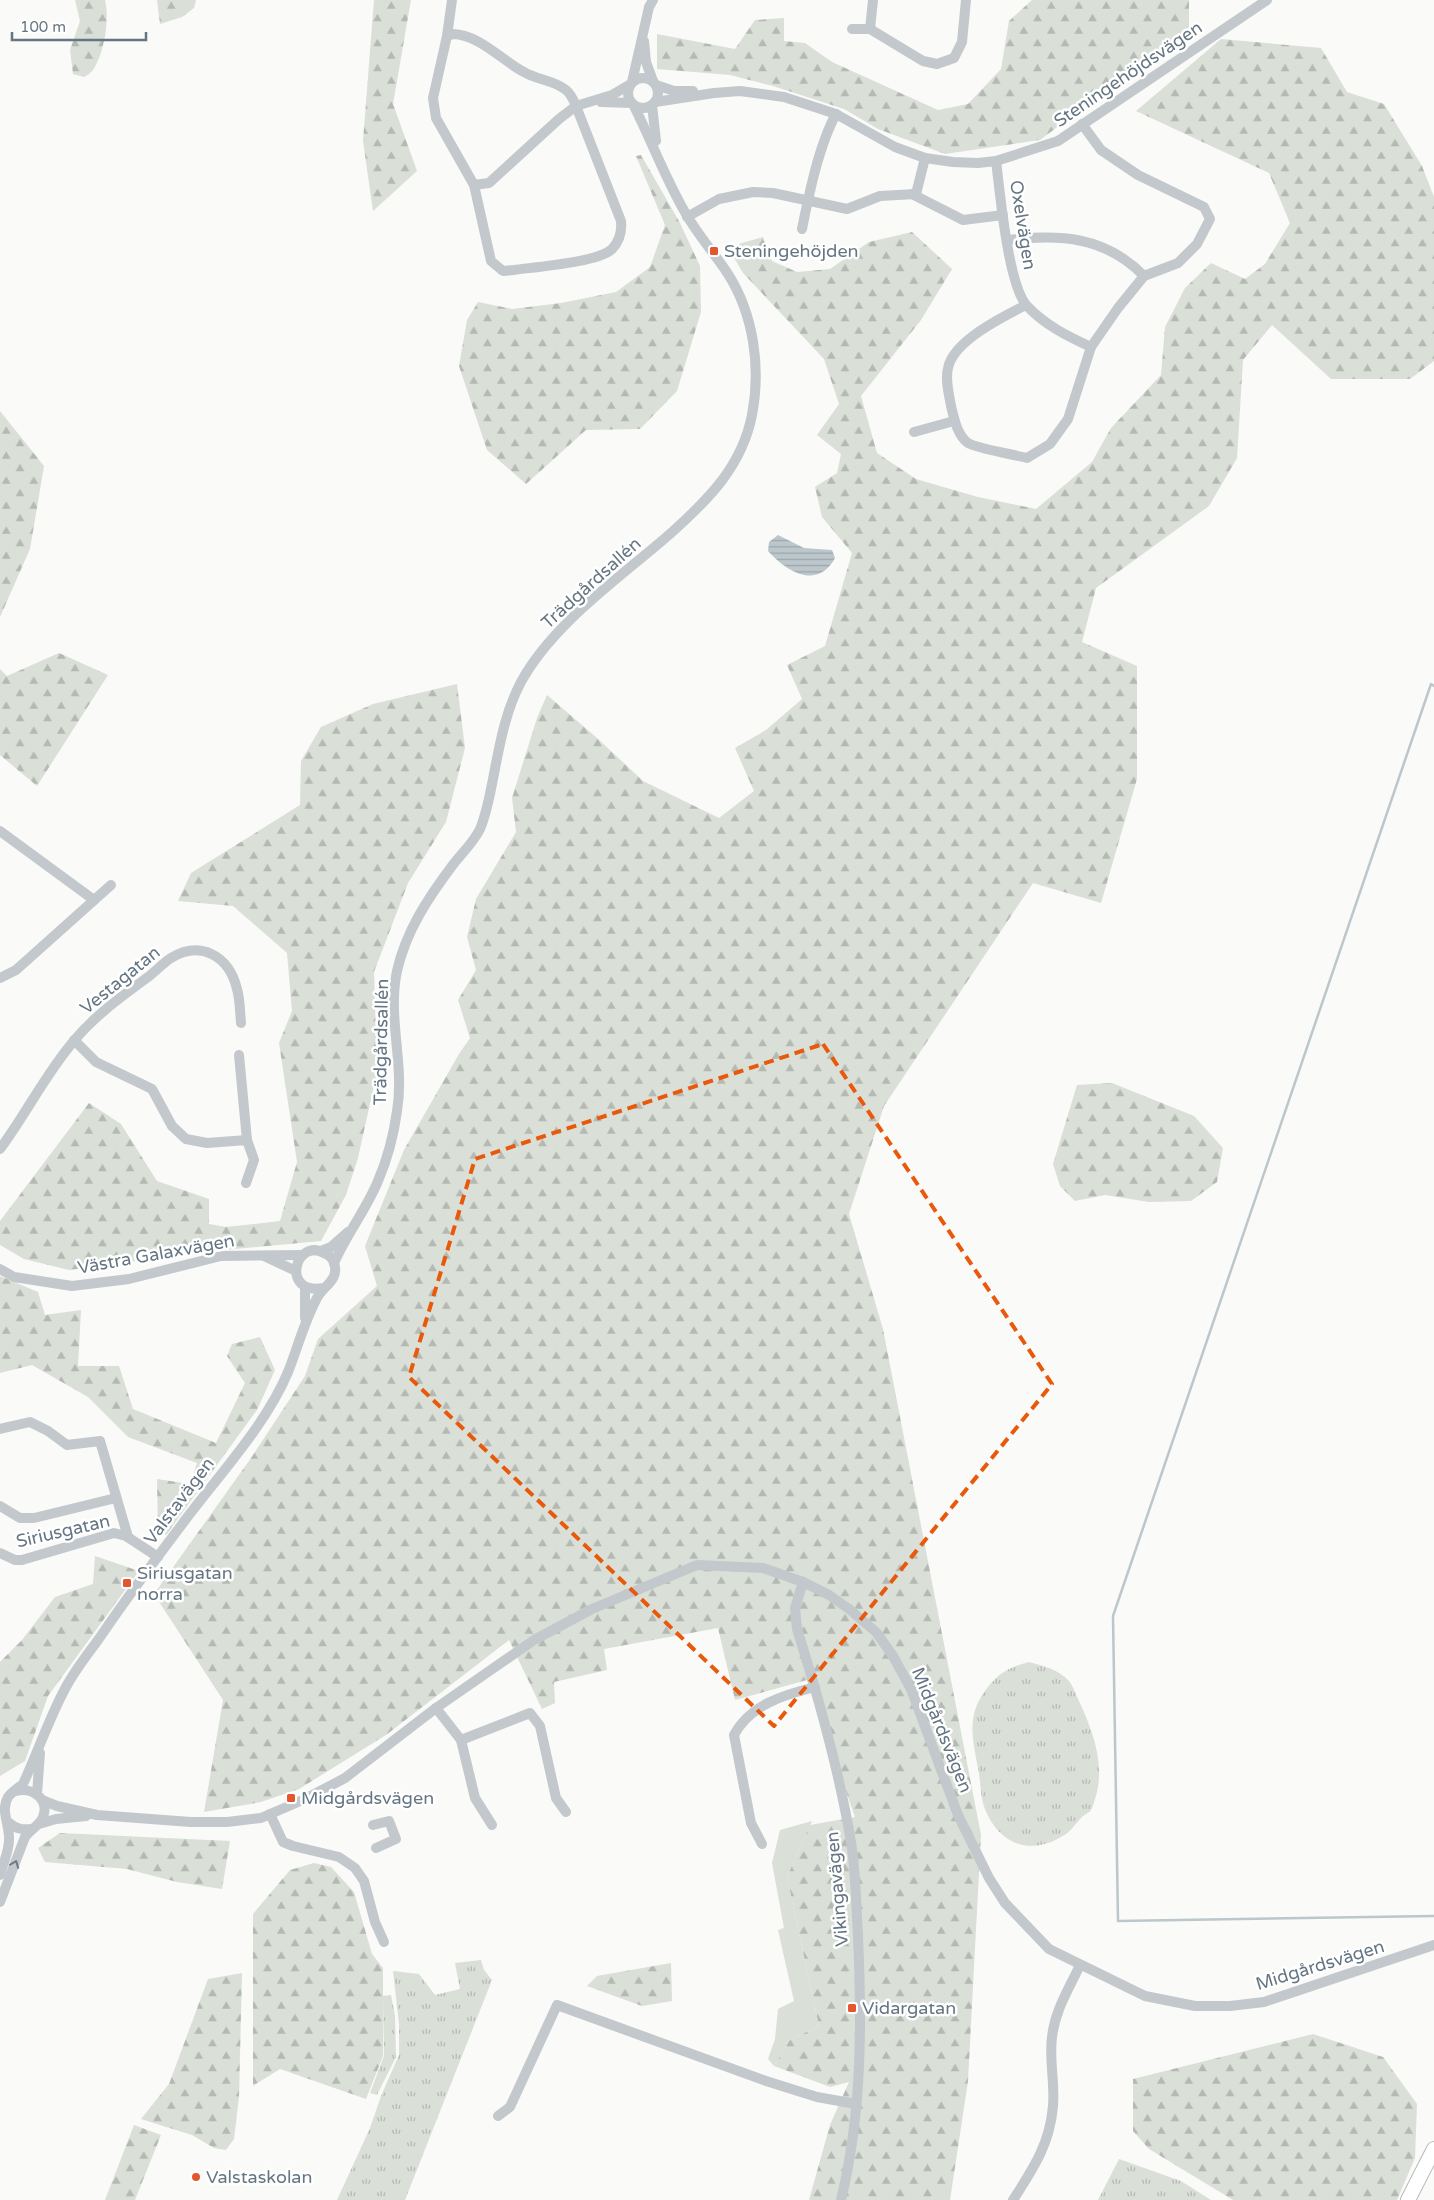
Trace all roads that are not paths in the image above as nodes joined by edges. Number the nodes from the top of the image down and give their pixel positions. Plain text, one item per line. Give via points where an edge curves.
1 (452, 0) edge
2 (653, 0) edge
3 (873, 0) edge
4 (966, 0) edge
5 (1266, 0) edge
6 (852, 29) dead end
7 (870, 29) junction
8 (644, 30) junction
9 (447, 36) junction
10 (630, 83) junction
11 (654, 83) junction
12 (714, 92) junction
13 (595, 102) junction
14 (633, 104) junction
15 (653, 104) junction
16 (576, 106) junction
17 (836, 114) junction
18 (1082, 124) junction
19 (659, 157) junction
20 (925, 158) junction
21 (996, 160) junction
22 (474, 185) junction
23 (912, 194) junction
24 (808, 200) junction
25 (1004, 215) junction
26 (687, 217) junction
27 (802, 229) dead end
28 (1007, 240) junction
29 (1144, 276) junction
30 (1026, 305) junction
31 (1091, 347) junction
32 (954, 421) junction
33 (914, 432) dead end
34 (0, 831) edge
35 (111, 885) dead end
36 (94, 900) junction
37 (0, 978) edge
38 (241, 1023) dead end
39 (74, 1040) junction
40 (240, 1055) dead end
41 (247, 1140) junction
42 (2, 1141) edge
43 (246, 1183) dead end
44 (354, 1226) junction
45 (321, 1251) junction
46 (261, 1255) junction
47 (303, 1255) junction
48 (334, 1263) junction
49 (0, 1268) edge
50 (296, 1272) junction
51 (305, 1287) junction
52 (324, 1288) junction
53 (305, 1321) junction
54 (0, 1429) edge
55 (116, 1498) junction
56 (0, 1506) edge
57 (128, 1537) junction
58 (0, 1553) edge
59 (158, 1557) junction
60 (803, 1582) junction
61 (815, 1687) junction
62 (436, 1708) junction
63 (461, 1740) junction
64 (40, 1747) junction
65 (16, 1791) junction
66 (40, 1797) junction
67 (4, 1799) edge
68 (566, 1812) dead end
69 (270, 1814) junction
70 (97, 1815) junction
71 (4, 1817) edge
72 (373, 1825) dead end
73 (492, 1825) dead end
74 (35, 1826) junction
75 (762, 1844) dead end
76 (376, 1848) dead end
77 (0, 1875) edge
78 (0, 1902) edge
79 (384, 1942) dead end
80 (1434, 1945) edge
81 (1080, 1966) junction
82 (856, 2104) junction
83 (498, 2116) dead end
84 (1434, 2149) edge
85 (841, 2200) edge
86 (1013, 2200) edge
87 (1408, 2200) edge

1 - 9 street
2 - 8 street
3 - 7 street
4 - 7 street via 962,42 954,58 937,64 924,61
5 - 18 street, Steningehöjdsvägen
6 - 7 street
8 - 10 street
8 - 11 street via 646,62
9 - 16 street via 464,34 525,73 555,82 568,91
9 - 22 street via 433,98 436,118
10 - 11 street via 644,77
10 - 13 street
10 - 14 street via 627,94
11 - 12 street, Steningehöjdsvägen via 674,90
11 - 15 street via 658,94
12 - 15 street, Steningehöjdsvägen
12 - 17 street, Steningehöjdsvägen via 740,91 784,97
13 - 14 street
13 - 16 street
14 - 15 street via 644,108
14 - 19 street, Trädgårdsallén
15 - 19 street, Trädgårdsallén
16 - 22 street via 489,182
16 - 22 street via 622,220 620,239 612,250 598,258 503,271 491,261
17 - 20 street, Steningehöjdsvägen via 895,148
17 - 24 street via 829,126
18 - 21 street, Steningehöjdsvägen via 1058,140
18 - 29 street via 1101,150 1138,175 1204,207 1210,219 1198,244 1178,263
19 - 26 street, Trädgårdsallén
20 - 21 street, Steningehöjdsvägen via 978,163
20 - 23 street via 916,194
21 - 25 street, Oxelvägen
23 - 24 street via 880,196 847,209
23 - 25 street via 963,220
24 - 26 street via 753,192 719,199
24 - 27 street
25 - 28 street, Oxelvägen
26 - 44 street, Trädgårdsallén via 730,277 752,332 756,372 754,400 741,451 704,504 568,622 550,640 520,685 505,721 479,830 429,897 409,934 394,996 398,1110 378,1181
28 - 29 street via 1039,236 1069,238 1103,247 1129,261
28 - 30 street, Oxelvägen via 1014,278
29 - 31 street
30 - 31 street, Oxelvägen via 1056,331
30 - 32 street via 973,336 958,350 948,367
31 - 32 street via 1068,419 1050,444 1027,458 969,444
32 - 33 street
34 - 36 street
35 - 36 street
36 - 37 street via 16,970
38 - 39 street, Vestagatan via 237,988 228,966 213,954 193,949 171,958 116,999
39 - 41 street via 96,1062 152,1089 172,1126 186,1139 207,1143
39 - 42 street, Vestagatan
40 - 41 street
41 - 43 street via 254,1160
44 - 45 street, Trädgårdsallén via 331,1247
44 - 48 street, Trädgårdsallén
45 - 47 street
45 - 48 street
46 - 47 street, Västra Galaxvägen
46 - 49 street, Västra Galaxvägen via 221,1256 129,1279 72,1286 14,1277
46 - 50 street, Västra Galaxvägen
47 - 50 street
48 - 52 street, Valstavägen via 332,1282
50 - 51 street
51 - 52 street via 314,1290
51 - 53 street, Valstavägen
52 - 53 street, Valstavägen
53 - 59 street, Valstavägen via 294,1357 264,1417
54 - 55 street via 30,1422 67,1445 100,1441
55 - 56 street via 34,1518 20,1518
55 - 57 street
57 - 58 street, Siriusgatan via 114,1533 103,1535 22,1560
57 - 59 street, Siriusgatan
59 - 64 street, Valstavägen via 67,1685
60 - 61 street, Vikingavägen via 795,1608 797,1629
60 - 62 street, Midgårdsvägen via 763,1568 697,1565 592,1609 534,1640
60 - 81 street, Midgårdsvägen via 829,1595 876,1632 911,1689 958,1815 989,1878 1005,1903 1049,1949
61 - 75 street via 784,1695 761,1707 748,1715 734,1735 751,1823
61 - 82 street, Vikingavägen via 833,1754 851,1844 861,1985
62 - 63 street
62 - 69 street, Midgårdsvägen via 345,1778
63 - 68 street via 530,1713 540,1726 556,1798
63 - 73 street via 475,1798
64 - 65 street, Valstavägen via 23,1784
64 - 66 street, Valstavägen
65 - 66 street via 29,1790
65 - 67 street, Valstavägen
66 - 70 street, Midgårdsvägen via 57,1806
66 - 74 street, Valstavägen via 45,1808 43,1817
67 - 71 street, Valstavägen
69 - 70 street, Midgårdsvägen via 228,1822
69 - 79 street via 283,1842 339,1858 355,1868 364,1882
70 - 74 street, Midgårdsvägen via 56,1818
71 - 74 street via 15,1828 23,1830
71 - 77 street, Valstavägen via 10,1841
72 - 76 street via 389,1820 396,1839
78 -> 74 street, Valstavägen via 25,1837
80 - 81 street, Midgårdsvägen via 1264,2002 1230,2006 1195,2006 1145,1996
81 - 86 street via 1063,1998 1052,2036 1053,2106 1046,2141 1039,2160
82 - 83 street via 808,2095 557,2005 510,2107
82 - 85 street, Vikingavägen via 853,2144
84 - 87 main road

